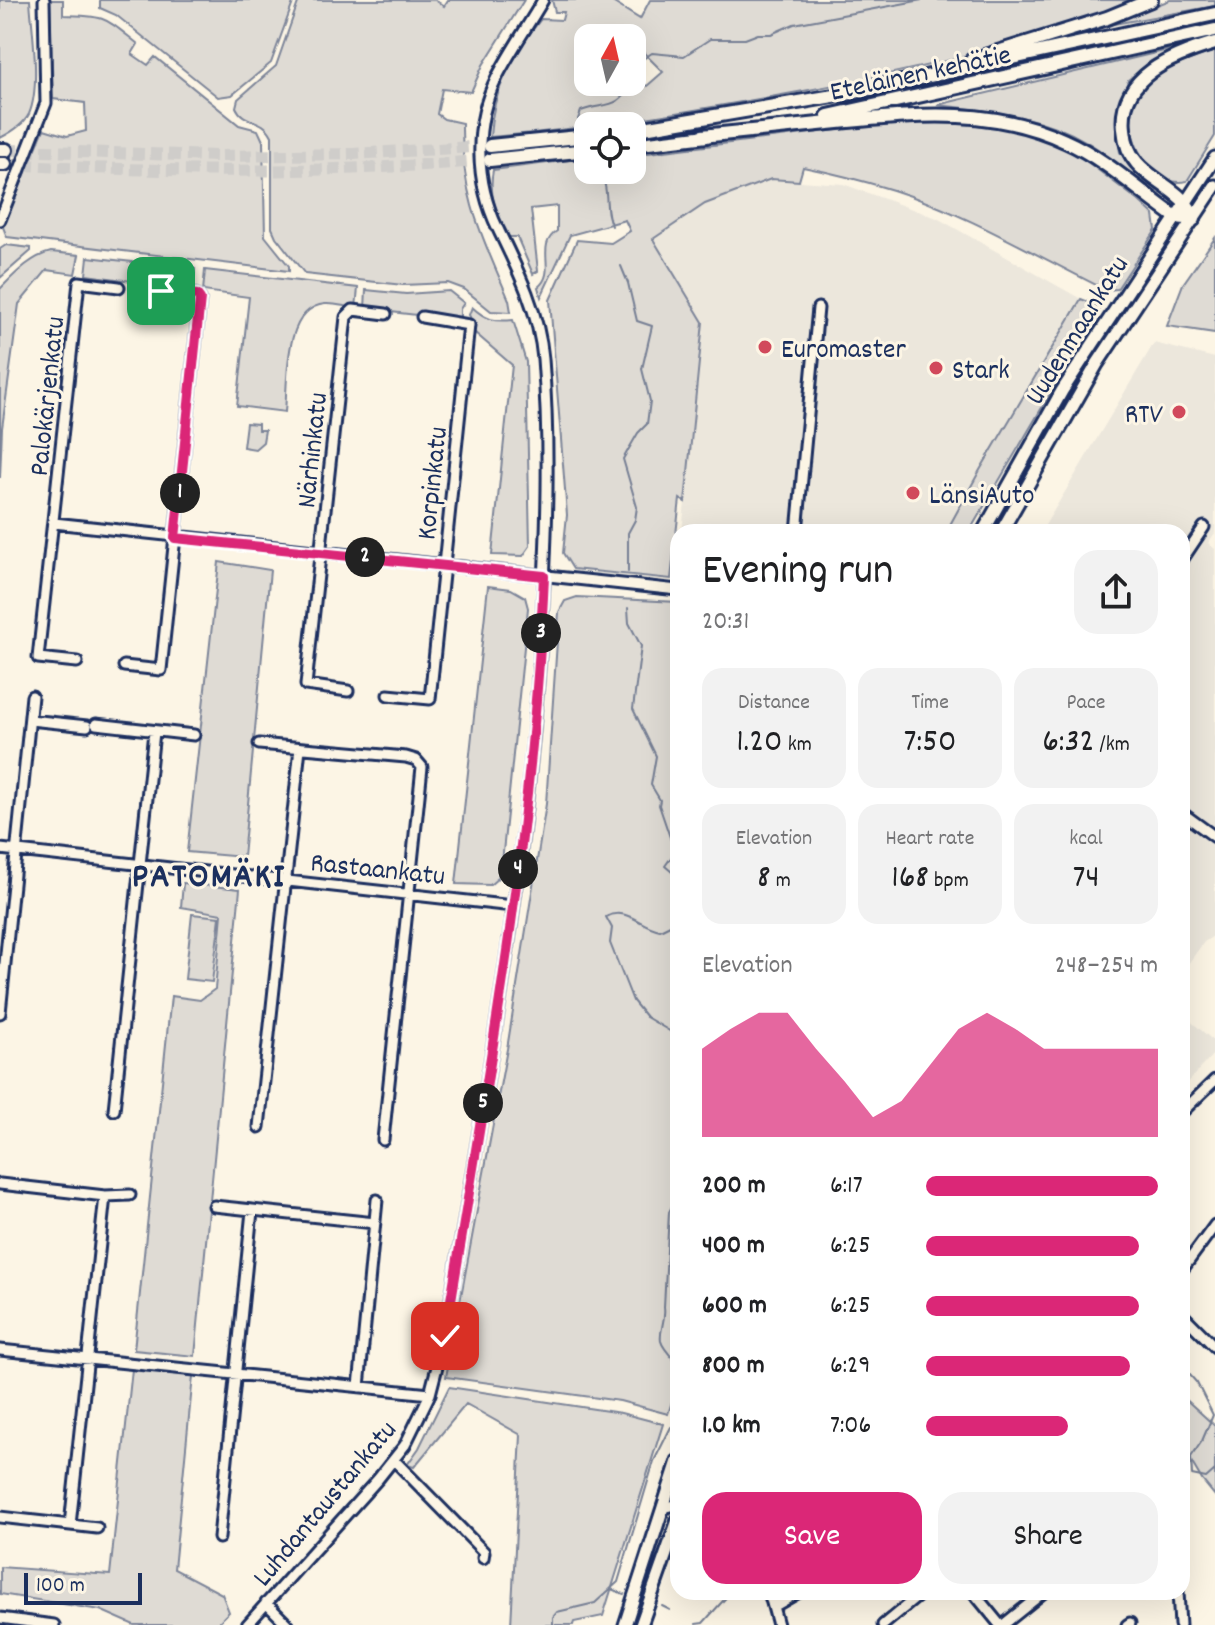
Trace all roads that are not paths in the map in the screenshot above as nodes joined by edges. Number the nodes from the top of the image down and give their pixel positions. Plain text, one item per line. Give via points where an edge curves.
1 (44, 0) edge
2 (543, 0) edge
3 (1151, 0) edge
4 (1215, 14) edge
5 (1215, 30) edge
6 (1215, 43) edge
7 (699, 121) junction
8 (646, 128) edge
9 (702, 136) junction
10 (574, 137) edge
11 (646, 143) edge
12 (490, 146) tunnel mouth
13 (574, 151) edge
14 (1215, 158) edge
15 (490, 160) tunnel mouth
16 (1215, 186) edge
17 (1186, 202) junction
18 (1176, 217) junction
19 (1194, 219) junction
20 (0, 220) edge
21 (119, 287) dead end
22 (161, 291) dead end
23 (818, 308) dead end
24 (386, 314) dead end
25 (422, 317) dead end
26 (54, 523) junction
27 (798, 524) edge
28 (987, 524) edge
29 (1006, 524) edge
30 (1204, 527) dead end
31 (175, 538) junction
32 (1190, 548) edge
33 (321, 553) junction
34 (444, 566) junction
35 (544, 576) junction
36 (670, 589) edge
37 (77, 662) dead end
38 (124, 666) dead end
39 (348, 691) dead end
40 (388, 695) dead end
41 (32, 696) dead end
42 (30, 720) junction
43 (154, 732) junction
44 (194, 735) dead end
45 (259, 744) dead end
46 (300, 748) junction
47 (1190, 819) edge
48 (1215, 837) edge
49 (0, 849) edge
50 (17, 851) junction
51 (141, 864) junction
52 (286, 880) junction
53 (409, 893) junction
54 (513, 906) junction
55 (0, 1013) edge
56 (1215, 1080) edge
57 (1190, 1104) edge
58 (114, 1110) dead end
59 (259, 1127) dead end
60 (383, 1140) dead end
61 (0, 1184) edge
62 (130, 1195) dead end
63 (105, 1196) junction
64 (377, 1200) dead end
65 (214, 1206) dead end
66 (252, 1211) junction
67 (375, 1223) junction
68 (1215, 1225) edge
69 (1190, 1259) edge
70 (1190, 1322) edge
71 (1215, 1347) edge
72 (0, 1350) edge
73 (88, 1359) junction
74 (236, 1374) junction
75 (359, 1387) junction
76 (430, 1394) junction
77 (394, 1460) junction
78 (670, 1487) edge
79 (670, 1506) edge
80 (664, 1507) junction
81 (670, 1512) edge
82 (0, 1517) edge
83 (70, 1525) junction
84 (97, 1528) dead end
85 (219, 1538) dead end
86 (670, 1541) edge
87 (483, 1558) dead end
88 (771, 1600) edge
89 (785, 1600) edge
90 (913, 1600) edge
91 (980, 1600) edge
92 (1034, 1600) edge
93 (1178, 1600) edge
94 (266, 1603) junction
95 (773, 1607) junction
96 (0, 1618) edge
97 (54, 1625) edge
98 (247, 1625) edge
99 (288, 1625) edge
100 (625, 1625) edge
101 (641, 1625) edge
102 (778, 1625) edge
103 (883, 1625) edge
104 (1002, 1625) edge
105 (1180, 1625) edge

1 - 20 street via 44,110
2 - 35 street, Luhdantaustankatu via 490,92 480,153 485,196 532,308 542,356 547,464
3 - 7 highway via 972,60
4 - 7 highway, Eteläinen kehätie
5 - 9 highway, Eteläinen kehätie via 882,105
6 - 17 highway via 1167,60 1148,73 1134,86 1126,105 1123,124 1134,161
7 - 8 highway, Eteläinen kehätie
9 - 11 highway, Eteläinen kehätie
9 - 18 highway via 913,116 983,117 1012,122 1087,152
10 - 12 highway
13 - 15 highway
14 - 17 main road, Uudenmaankatu
16 - 19 main road, Uudenmaankatu
17 - 18 main road, Uudenmaankatu
17 - 19 highway
18 - 19 highway
18 - 28 main road, Uudenmaankatu via 1062,391
19 - 29 main road, Uudenmaankatu via 1097,364
21 - 26 street, Palokärjenkatu via 79,282
22 - 31 street via 200,299
23 - 27 street
24 - 33 street, Närhinkatu via 353,310 346,317
25 - 34 street, Korpinkatu via 469,325
26 - 31 street
26 - 37 street, Palokärjenkatu via 38,658
30 - 32 street
31 - 33 street
31 - 38 street via 161,670
33 - 34 street
33 - 39 street, Närhinkatu via 306,685
34 - 35 street
34 - 40 street, Korpinkatu via 430,699
35 - 36 street
35 - 54 street, Luhdantaustankatu via 538,691
41 - 42 street
42 - 43 street
42 - 50 street
43 - 44 street
43 - 51 street
45 - 46 street
46 - 52 street
46 - 53 street via 406,757 421,764
47 - 48 street
49 - 50 street, Rastaankatu
50 - 51 street, Rastaankatu
50 - 55 street
51 - 52 street, Rastaankatu
51 - 58 street
52 - 53 street, Rastaankatu
52 - 59 street
53 - 54 street, Rastaankatu
53 - 60 street
54 - 76 street, Luhdantaustankatu via 448,1321
56 - 57 street
61 - 63 street
62 - 63 street
63 - 73 street
64 - 67 street
65 - 66 street
66 - 67 street
66 - 74 street
67 - 75 street
68 - 69 street
70 - 71 street
72 - 73 street
73 - 74 street
73 - 83 street
74 - 75 street
74 - 85 street
75 - 76 street
76 - 77 street, Luhdantaustankatu
77 - 87 street via 484,1552
77 - 94 street, Luhdantaustankatu
78 - 80 main road
79 - 80 street
80 - 81 street
80 - 100 main road
82 - 83 street
83 - 84 street
86 - 101 main road
88 - 95 street
89 - 95 street
90 - 103 street
91 - 104 street
92 - 104 street
93 - 105 street
94 - 98 street, Luhdantaustankatu
94 - 99 street
95 - 102 street
96 - 97 street

